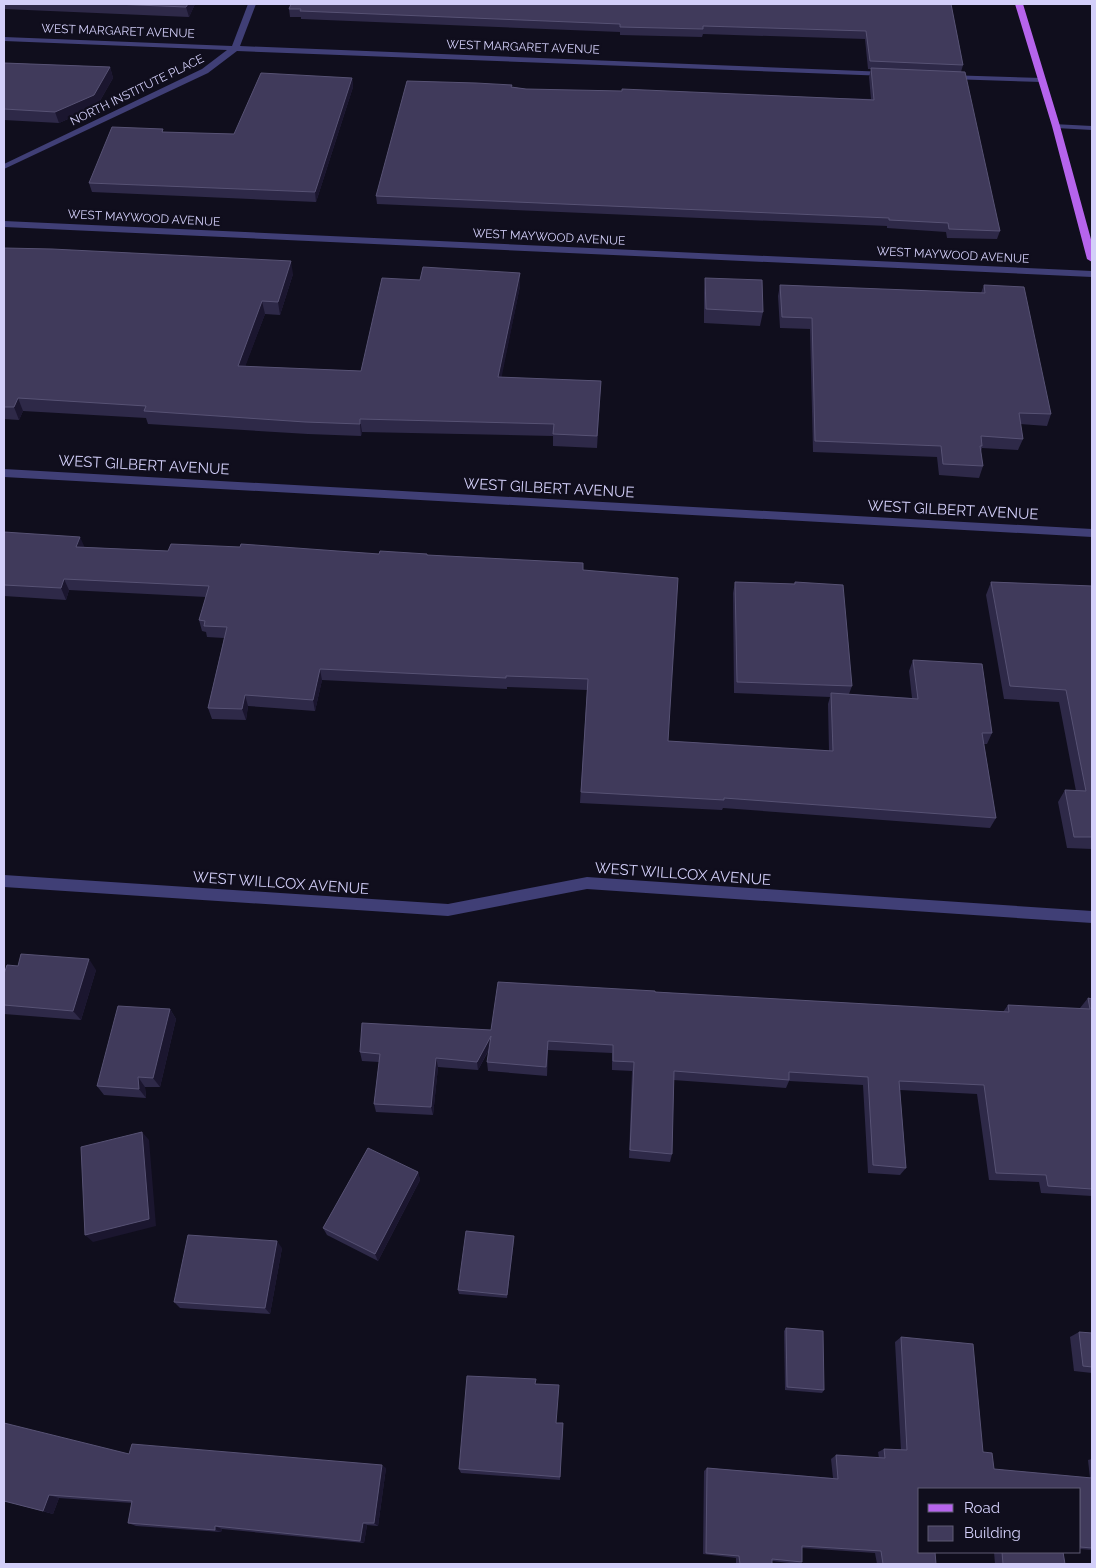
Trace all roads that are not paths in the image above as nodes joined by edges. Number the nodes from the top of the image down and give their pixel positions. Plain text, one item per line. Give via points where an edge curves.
1 (252, 4) edge
2 (1019, 4) edge
3 (4, 39) edge
4 (235, 48) junction
5 (892, 74) edge
6 (942, 76) edge
7 (1042, 80) junction
8 (1056, 126) junction
9 (1092, 128) edge
10 (4, 167) edge
11 (4, 224) edge
12 (1090, 242) edge
13 (1092, 259) edge
14 (1092, 274) edge
15 (4, 473) edge
16 (1092, 533) edge
17 (4, 882) edge
18 (1092, 917) edge

1 - 4 street
2 - 7 main road
3 - 4 street, WEST MARGARET AVENUE
4 - 5 street, WEST MARGARET AVENUE
4 - 10 street, NORTH INSTITUTE PLACE via 205,71
6 - 7 street
7 - 8 main road
8 - 9 street
8 - 12 main road
11 - 14 street, WEST MAYWOOD AVENUE
12 - 13 main road
15 - 16 street, WEST GILBERT AVENUE
17 - 18 street, WEST WILLCOX AVENUE via 448,910 587,883

